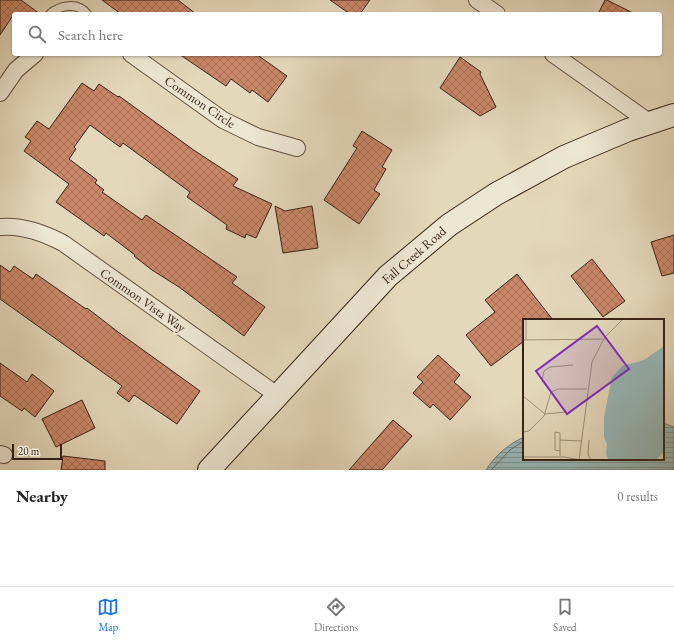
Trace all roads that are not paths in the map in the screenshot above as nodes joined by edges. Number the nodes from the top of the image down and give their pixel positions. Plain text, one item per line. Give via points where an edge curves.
1 (478, 0) edge
2 (52, 12) edge
3 (84, 12) edge
4 (494, 12) edge
5 (33, 56) edge
6 (134, 56) edge
7 (556, 56) edge
8 (0, 93) edge
9 (674, 115) edge
10 (650, 122) junction
11 (297, 148) dead end
12 (0, 227) edge
13 (277, 395) junction
14 (209, 470) edge

1 - 4 street
2 - 3 lane via 70,6
5 - 8 street via 16,70
6 - 11 street, Common Circle via 223,120 258,137
7 - 10 street
9 - 10 main road, Fall Creek Road
10 - 13 main road, Fall Creek Road via 564,157 496,194 449,225 388,276
12 - 13 street, Common Vista Way via 25,228 63,243
13 - 14 main road, Fall Creek Road

